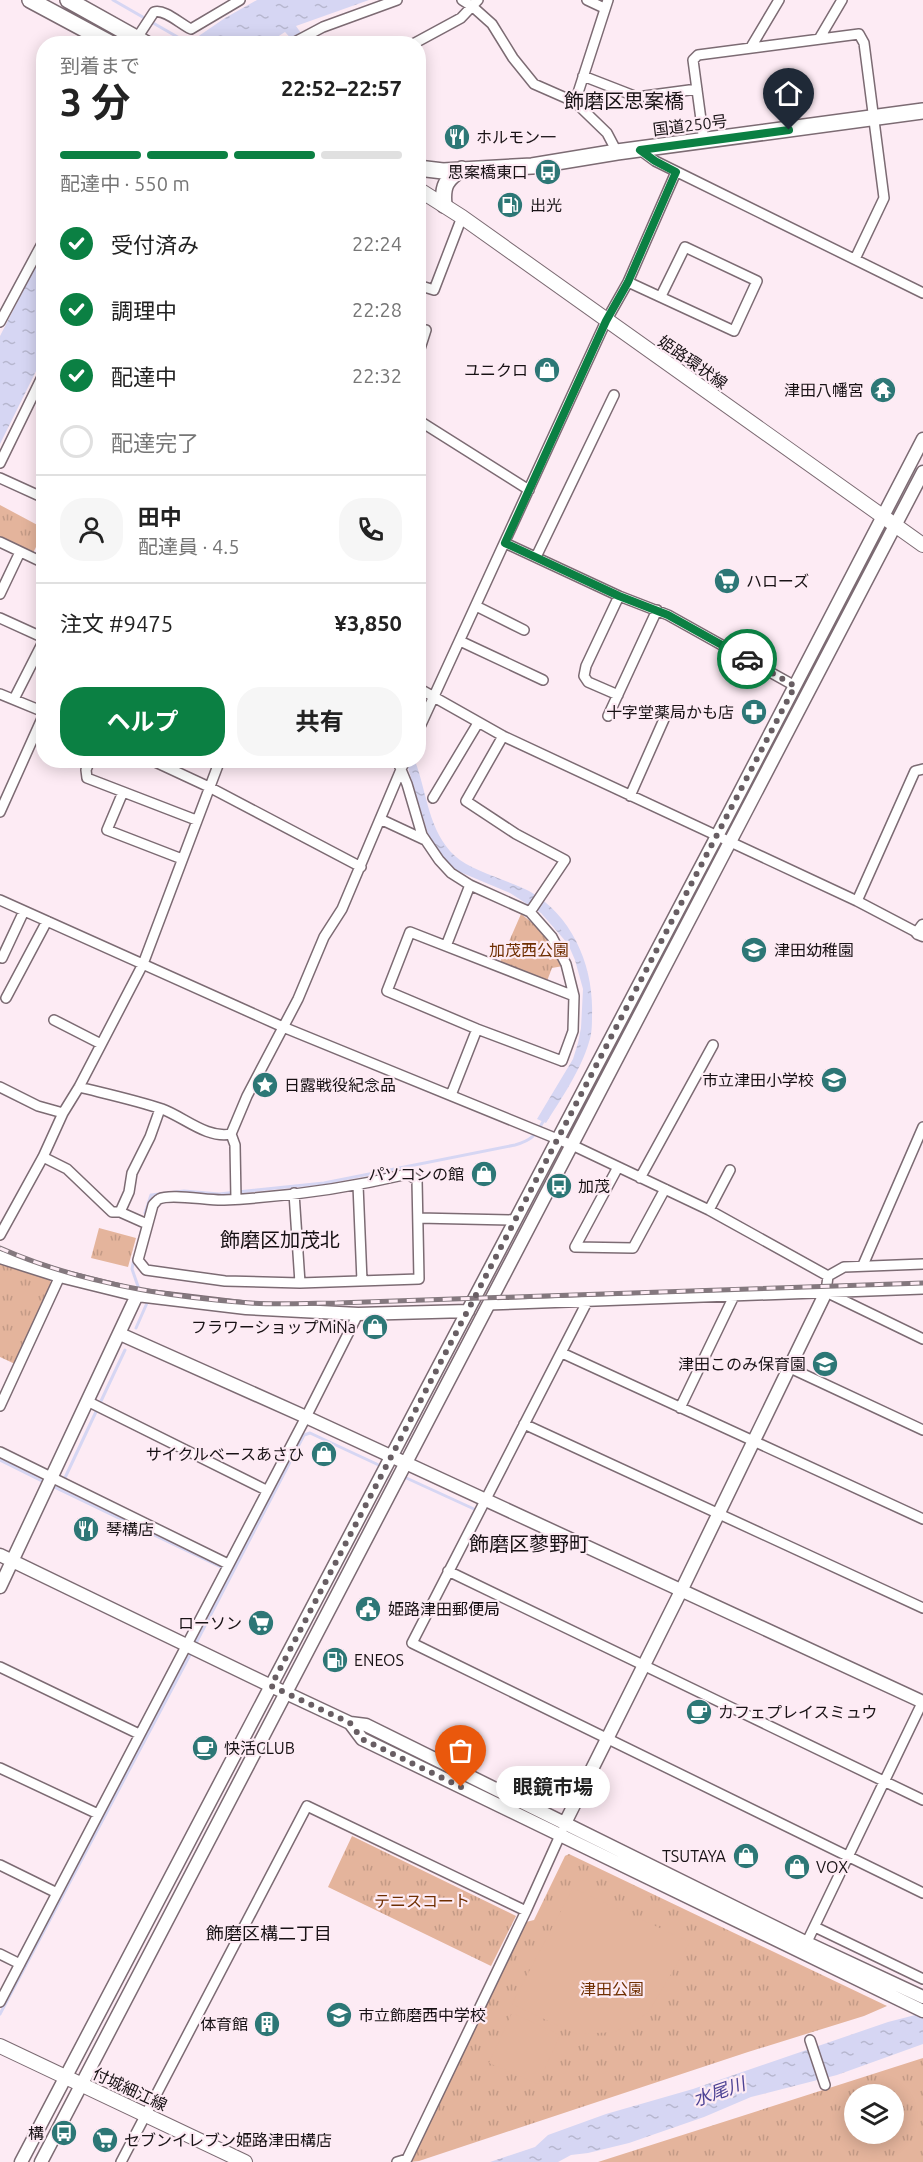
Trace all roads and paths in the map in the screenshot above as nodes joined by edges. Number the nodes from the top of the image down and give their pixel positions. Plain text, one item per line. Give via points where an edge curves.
1 (30, 0) edge
2 (70, 0) edge
3 (240, 0) edge
4 (397, 0) edge
5 (462, 0) edge
6 (587, 0) edge
7 (779, 0) edge
8 (842, 0) edge
9 (476, 3) edge
10 (606, 4) edge
11 (62, 16) junction
12 (98, 36) edge
13 (143, 36) edge
14 (305, 36) edge
15 (426, 37) edge
16 (819, 39) junction
17 (751, 47) junction
18 (583, 76) junction
19 (697, 89) junction
20 (575, 102) junction
21 (923, 111) edge
22 (875, 118) junction
23 (704, 142) junction
24 (640, 150) junction
25 (617, 152) junction
26 (426, 159) edge
27 (426, 169) edge
28 (462, 169) junction
29 (676, 172) junction
30 (426, 190) edge
31 (426, 194) edge
32 (444, 205) junction
33 (462, 217) junction
34 (36, 255) edge
35 (855, 259) junction
36 (628, 282) junction
37 (426, 288) edge
38 (923, 292) edge
39 (661, 296) junction
40 (606, 321) junction
41 (0, 322) edge
42 (36, 389) edge
43 (614, 395) dead end
44 (426, 425) edge
45 (923, 439) edge
46 (0, 463) edge
47 (923, 472) edge
48 (0, 478) edge
49 (529, 490) junction
50 (36, 493) edge
51 (882, 516) junction
52 (895, 525) junction
53 (0, 542) edge
54 (505, 543) junction
55 (923, 545) edge
56 (20, 552) junction
57 (536, 557) junction
58 (36, 559) edge
59 (0, 594) edge
60 (619, 596) junction
61 (476, 606) junction
62 (657, 610) junction
63 (0, 618) edge
64 (524, 630) dead end
65 (36, 635) edge
66 (460, 641) junction
67 (36, 655) edge
68 (543, 680) dead end
69 (795, 686) junction
70 (426, 692) edge
71 (0, 694) edge
72 (618, 695) junction
73 (435, 697) junction
74 (14, 699) junction
75 (36, 709) edge
76 (426, 715) edge
77 (609, 716) dead end
78 (665, 717) dead end
79 (478, 723) junction
80 (36, 731) edge
81 (503, 736) junction
82 (87, 768) edge
83 (168, 768) edge
84 (217, 768) edge
85 (399, 768) edge
86 (403, 768) edge
87 (923, 769) edge
88 (209, 788) junction
89 (123, 792) junction
90 (630, 796) junction
91 (433, 798) dead end
92 (0, 812) edge
93 (380, 819) junction
94 (196, 820) junction
95 (717, 836) junction
96 (425, 840) junction
97 (730, 842) junction
98 (182, 859) junction
99 (361, 867) junction
100 (471, 885) junction
101 (0, 900) edge
102 (857, 901) junction
103 (24, 911) junction
104 (530, 912) junction
105 (47, 921) junction
106 (921, 931) edge
107 (446, 946) junction
108 (2, 958) dead end
109 (143, 964) junction
110 (574, 996) junction
111 (6, 998) dead end
112 (54, 1020) dead end
113 (283, 1027) junction
114 (477, 1029) junction
115 (102, 1044) junction
116 (713, 1045) dead end
117 (0, 1087) edge
118 (80, 1087) junction
119 (451, 1095) junction
120 (160, 1109) junction
121 (63, 1113) junction
122 (922, 1130) edge
123 (231, 1134) junction
124 (558, 1138) junction
125 (572, 1145) junction
126 (43, 1157) junction
127 (618, 1167) junction
128 (730, 1170) dead end
129 (640, 1178) junction
130 (283, 1184) dead end
131 (358, 1185) junction
132 (665, 1189) junction
133 (290, 1194) junction
134 (236, 1199) junction
135 (709, 1210) junction
136 (120, 1212) junction
137 (418, 1218) junction
138 (516, 1220) junction
139 (147, 1224) junction
140 (1, 1229) edge
141 (0, 1257) edge
142 (923, 1264) edge
143 (863, 1265) junction
144 (60, 1276) junction
145 (828, 1276) junction
146 (362, 1281) junction
147 (300, 1283) junction
148 (923, 1290) edge
149 (826, 1292) junction
150 (137, 1295) junction
151 (734, 1296) junction
152 (587, 1302) junction
153 (488, 1305) junction
154 (468, 1311) junction
155 (358, 1314) junction
156 (120, 1334) junction
157 (923, 1339) edge
158 (562, 1353) junction
159 (788, 1367) junction
160 (89, 1402) junction
161 (0, 1406) edge
162 (680, 1408) junction
163 (306, 1417) junction
164 (524, 1424) junction
165 (923, 1430) edge
166 (753, 1441) junction
167 (0, 1452) edge
168 (390, 1456) junction
169 (406, 1464) junction
170 (51, 1478) junction
171 (266, 1490) junction
172 (485, 1500) junction
173 (718, 1514) junction
174 (923, 1519) edge
175 (0, 1556) edge
176 (12, 1561) junction
177 (228, 1564) junction
178 (448, 1571) junction
179 (0, 1587) edge
180 (681, 1592) junction
181 (923, 1608) edge
182 (186, 1645) junction
183 (644, 1665) junction
184 (0, 1667) edge
185 (271, 1686) junction
186 (286, 1692) junction
187 (923, 1702) edge
188 (350, 1723) junction
189 (139, 1734) junction
190 (607, 1739) junction
191 (0, 1768) edge
192 (885, 1781) junction
193 (923, 1800) edge
194 (98, 1814) junction
195 (566, 1823) junction
196 (559, 1836) junction
197 (849, 1856) junction
198 (0, 1865) edge
199 (57, 1893) junction
200 (923, 1893) edge
201 (526, 1911) junction
202 (814, 1927) junction
203 (805, 1948) junction
204 (0, 1954) edge
205 (20, 1964) junction
206 (923, 1979) edge
207 (923, 1997) edge
208 (0, 2002) edge
209 (918, 2008) edge
210 (810, 2040) dead end
211 (0, 2046) edge
212 (66, 2078) junction
213 (81, 2085) junction
214 (825, 2085) dead end
215 (146, 2115) junction
216 (21, 2162) edge
217 (41, 2162) edge
218 (121, 2162) edge
219 (245, 2162) edge
220 (397, 2162) edge

1 - 11 highway
2 - 11 street
2 - 13 highway
3 - 13 street via 190,28 164,12 154,12
4 - 14 street
5 - 9 street
6 - 10 street
7 - 17 street
8 - 16 street
9 - 15 street via 461,18
9 - 20 street via 534,84
10 - 18 street
11 - 12 highway
16 - 17 street
16 - 22 street via 859,34 864,43
17 - 19 street via 698,56 693,60
18 - 19 street via 637,97
18 - 20 street
19 - 23 street
20 - 25 street via 607,134
21 - 22 highway, 国道250号
22 - 23 highway, 国道250号
22 - 35 street via 884,198
23 - 24 highway, 国道250号
24 - 25 highway, 国道250号
24 - 29 street
25 - 28 highway, 国道250号 via 532,166
26 - 28 highway, 国道250号
27 - 28 highway, 国道250号
28 - 32 highway via 445,182
29 - 35 street
29 - 36 street
30 - 32 main road, 姫路環状線
31 - 32 main road, 姫路環状線
32 - 33 main road, 姫路環状線
33 - 37 street via 434,290
33 - 40 main road, 姫路環状線
34 - 41 street
35 - 38 street
36 - 39 street
36 - 40 street
39 - 39 street via 734,331 757,281 685,247
40 - 49 street
40 - 51 main road, 姫路環状線
42 - 46 street
43 - 57 street
44 - 49 street
45 - 51 street
47 - 52 street
48 - 50 street
49 - 54 street
51 - 52 main road, 姫路環状線
51 - 69 street
52 - 55 main road, 姫路環状線
52 - 97 street
53 - 56 street
54 - 57 street
54 - 61 street
56 - 58 street
56 - 59 street
57 - 60 street
60 - 62 street
60 - 72 street via 584,676 588,682
61 - 64 street
61 - 66 street
62 - 69 street
62 - 72 street
63 - 65 street
66 - 68 street
66 - 73 street
67 - 74 street
69 - 95 street
70 - 73 street
71 - 74 street
72 - 77 street
73 - 76 street
73 - 79 street
74 - 75 street
78 - 90 street
79 - 81 street
79 - 91 street
80 - 92 street
81 - 90 street
81 - 104 street via 466,801 565,860
82 - 89 street via 87,778
83 - 88 street
84 - 88 street
85 - 93 street
86 - 96 street
87 - 102 street via 915,771
88 - 94 street
88 - 99 street
89 - 94 street
89 - 98 street via 107,830
90 - 95 street
93 - 96 street
93 - 99 street
94 - 98 street
95 - 97 street
95 - 124 street
96 - 100 street via 451,873
97 - 102 street
97 - 125 street
98 - 109 street
99 - 113 street
100 - 104 street
100 - 107 street
101 - 103 street
102 - 106 street
103 - 105 street
103 - 108 street via 11,947
104 - 110 street via 552,937 566,964
105 - 109 street
105 - 111 street
107 - 110 street
107 - 114 street via 410,932 387,991
109 - 113 street
109 - 115 street
110 - 114 street via 573,1031 562,1061
112 - 115 street
113 - 119 street
113 - 123 street
114 - 119 street
115 - 118 street
116 - 129 street
117 - 121 street via 38,1106
118 - 120 street
118 - 121 street
119 - 124 street
120 - 123 street via 202,1130
120 - 136 street
121 - 126 street
122 - 143 street
123 - 134 street via 235,1145
124 - 125 street
124 - 138 street
125 - 127 street
125 - 153 street
126 - 136 street via 67,1169 112,1212
126 - 140 street
127 - 129 street
127 - 132 street via 575,1247 633,1248
128 - 135 street
129 - 132 street
130 - 133 street
131 - 133 street
131 - 137 street via 408,1174 417,1180
131 - 146 street
132 - 135 street
133 - 134 street
133 - 147 street
134 - 139 street via 159,1199
135 - 145 street
136 - 139 street
137 - 138 street
137 - 146 street via 419,1279
138 - 154 street
139 - 147 street via 138,1260 146,1270 225,1281
141 - 144 street
142 - 143 street
143 - 145 street via 844,1267
144 - 150 street
144 - 161 street
145 - 149 street
146 - 147 street
148 - 149 street
149 - 151 street
149 - 157 street
149 - 159 street
150 - 155 street via 246,1308
150 - 156 street
151 - 152 street
151 - 162 street
152 - 153 street
152 - 158 street
153 - 169 street
154 - 155 street
154 - 168 street
155 - 163 street
156 - 160 street
156 - 163 street
158 - 162 street
158 - 164 street
159 - 165 street
159 - 166 street
160 - 170 street
160 - 171 street
162 - 166 street
163 - 168 street
163 - 171 street
164 - 172 street
164 - 173 street
166 - 173 street
166 - 174 street
167 - 170 street
168 - 169 street
168 - 185 street
169 - 172 street
169 - 186 street
170 - 176 street
170 - 177 street
171 - 177 street
172 - 178 street
172 - 180 street
173 - 180 street
173 - 181 street
175 - 176 street
176 - 179 street
176 - 182 street
177 - 182 street
178 - 183 street
178 - 190 street via 412,1643
180 - 183 street
180 - 187 street
182 - 185 street
182 - 189 street
183 - 190 street
183 - 192 street
184 - 189 street
185 - 186 street
185 - 212 street
186 - 188 street
186 - 213 street
187 - 192 street
188 - 195 street via 366,1725
188 - 196 street via 362,1739
189 - 194 street
190 - 195 street
190 - 197 street
191 - 194 street
192 - 193 street
192 - 197 street
194 - 199 street
195 - 196 street
195 - 203 street
196 - 201 street
196 - 203 street
197 - 200 street
197 - 202 street
198 - 199 street
199 - 205 street
201 - 215 street via 307,1806
201 - 220 street via 407,2159
202 - 203 street
202 - 206 street
203 - 207 street
203 - 209 street
204 - 205 street
205 - 208 street
210 - 214 street
211 - 212 main road, 付城細江線
212 - 213 main road, 付城細江線
212 - 216 street
213 - 215 main road, 付城細江線
213 - 217 street
215 - 218 street
215 - 219 main road, 付城細江線

